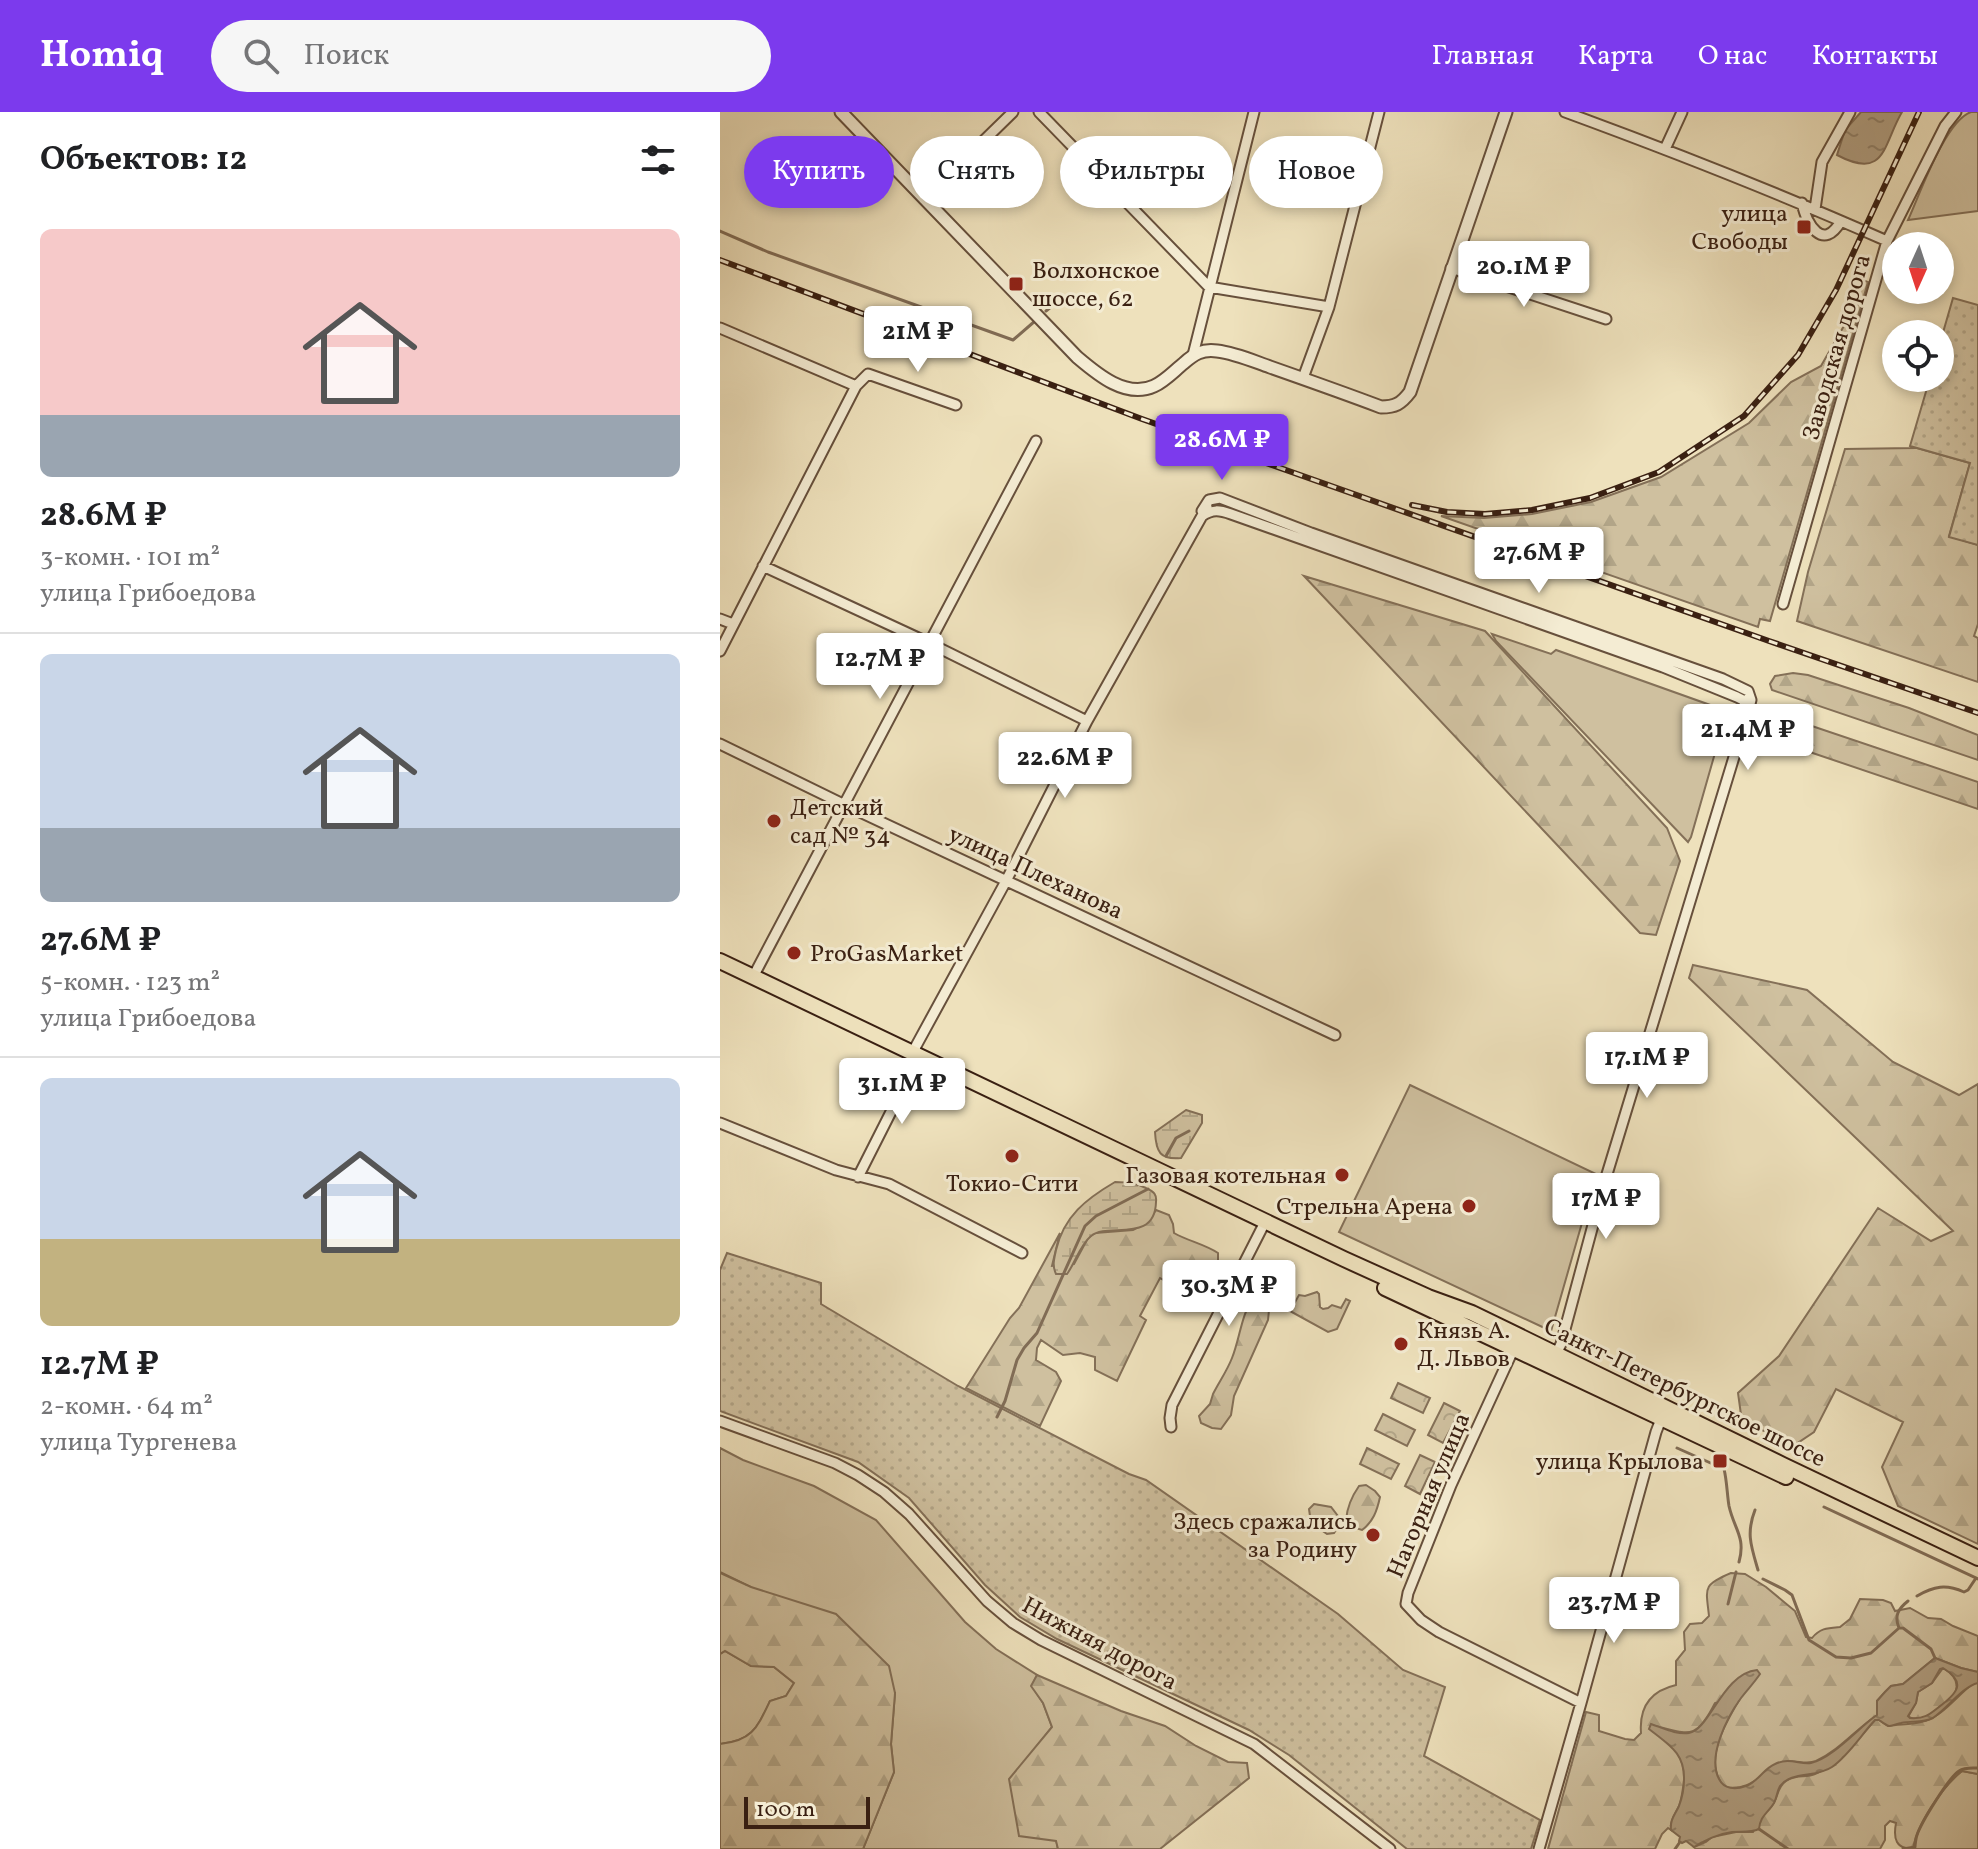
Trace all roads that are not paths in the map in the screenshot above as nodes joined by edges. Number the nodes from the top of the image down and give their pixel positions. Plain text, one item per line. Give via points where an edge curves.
1 (841, 112) edge
2 (1013, 112) edge
3 (1039, 112) edge
4 (1254, 112) edge
5 (1379, 112) edge
6 (1506, 112) edge
7 (1565, 112) edge
8 (1682, 112) edge
9 (1850, 112) edge
10 (1956, 112) edge
11 (988, 136) edge
12 (1665, 149) junction
13 (910, 184) edge
14 (1802, 203) junction
15 (933, 208) edge
16 (1815, 209) junction
17 (1841, 221) junction
18 (1892, 232) edge
19 (1882, 239) edge
20 (1882, 258) edge
21 (1451, 268) junction
22 (1209, 287) junction
23 (1329, 307) junction
24 (1606, 319) dead end
25 (720, 328) edge
26 (1193, 355) junction
27 (1303, 378) junction
28 (856, 386) junction
29 (956, 405) dead end
30 (1036, 441) dead end
31 (1207, 507) dead end
32 (1199, 518) junction
33 (763, 566) junction
34 (1783, 604) dead end
35 (720, 619) edge
36 (733, 624) junction
37 (929, 643) junction
38 (720, 651) edge
39 (1087, 721) junction
40 (720, 744) edge
41 (845, 805) junction
42 (1006, 881) junction
43 (720, 961) edge
44 (720, 971) edge
45 (753, 977) junction
46 (1335, 1035) dead end
47 (913, 1058) junction
48 (720, 1123) edge
49 (858, 1177) junction
50 (1262, 1228) junction
51 (1022, 1253) dead end
52 (1514, 1348) junction
53 (1553, 1360) junction
54 (1664, 1413) junction
55 (720, 1421) edge
56 (1171, 1427) dead end
57 (1978, 1558) edge
58 (1978, 1568) edge
59 (1581, 1703) junction
60 (1390, 1849) edge
61 (1539, 1849) edge

1 - 13 street
2 - 11 street
3 - 22 street
4 - 22 street
5 - 23 street
6 - 21 street
7 - 12 street
8 - 12 street
9 - 16 street via 1822,162
10 - 18 street, Заводская дорога
12 - 14 street
14 - 16 street
14 - 17 street via 1814,232 1827,234
15 - 26 street via 1097,374 1131,389 1150,388
16 - 17 street
17 - 19 street
20 - 34 street, Заводская дорога
21 - 24 street
21 - 27 street via 1403,402 1381,407
22 - 23 street
22 - 26 street
23 - 27 street
25 - 28 street
26 - 27 street via 1202,350 1228,353
28 - 29 street via 868,374
28 - 33 street
30 - 37 street
31 - 32 street
32 - 39 street
32 - 53 street via 1216,510 1259,523 1663,667 1737,697 1748,707
33 - 36 street
33 - 37 street
35 - 36 street
36 - 38 street
37 - 39 street
37 - 41 street
39 - 42 street
40 - 41 street, улица Плеханова
41 - 42 street, улица Плеханова
41 - 45 street
42 - 46 street, улица Плеханова
42 - 47 street
43 - 45 main road, Санкт-Петербургское шоссе
44 - 47 main road, Санкт-Петербургское шоссе
45 - 47 main road, Санкт-Петербургское шоссе
47 - 49 street
47 - 50 main road, Санкт-Петербургское шоссе
47 - 53 main road, Санкт-Петербургское шоссе via 1472,1313
48 - 49 street
49 - 51 street via 889,1184
50 - 52 main road, Санкт-Петербургское шоссе
50 - 56 street via 1172,1405
52 - 53 main road, Санкт-Петербургское шоссе
52 - 59 street, Нагорная улица via 1451,1485 1406,1604 1439,1632
53 - 54 main road, Санкт-Петербургское шоссе
54 - 57 main road, Санкт-Петербургское шоссе
54 - 58 main road, Санкт-Петербургское шоссе
54 - 59 street
55 - 60 street, Нижняя дорога via 858,1475 909,1514 1013,1623 1254,1744
59 - 61 street

